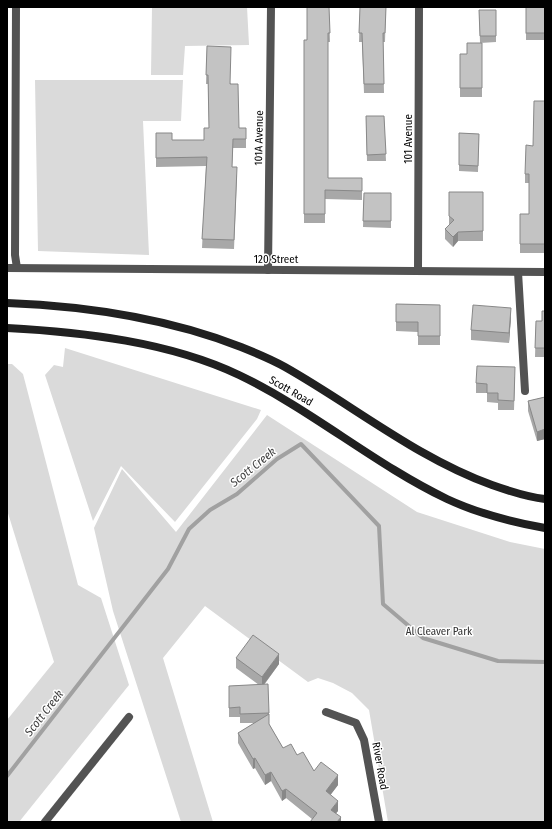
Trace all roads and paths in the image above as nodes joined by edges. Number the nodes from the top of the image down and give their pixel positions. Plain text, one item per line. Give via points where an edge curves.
1 (16, 7) edge
2 (271, 7) edge
3 (419, 7) edge
4 (7, 268) edge
5 (16, 268) junction
6 (268, 270) junction
7 (418, 271) junction
8 (518, 272) junction
9 (545, 272) edge
10 (10, 303) edge
11 (7, 328) edge
12 (525, 391) dead end
13 (545, 499) edge
14 (545, 528) edge
15 (326, 712) dead end
16 (129, 717) dead end
17 (46, 822) edge
18 (379, 822) edge

1 - 5 street
2 - 6 street, 101A Avenue
3 - 7 street, 101 Avenue
4 - 5 street, 120 Street
5 - 6 street, 120 Street
6 - 7 street, 120 Street
7 - 8 street, 120 Street
8 - 9 street, 120 Street
8 - 12 street
10 - 13 main road, Scott Road via 53,305 134,317 212,336 284,366 442,464 506,490
11 - 14 main road, Scott Road via 132,342 204,361 272,392 449,500 521,524
15 - 18 street, River Road via 356,723 364,740
16 - 17 street

